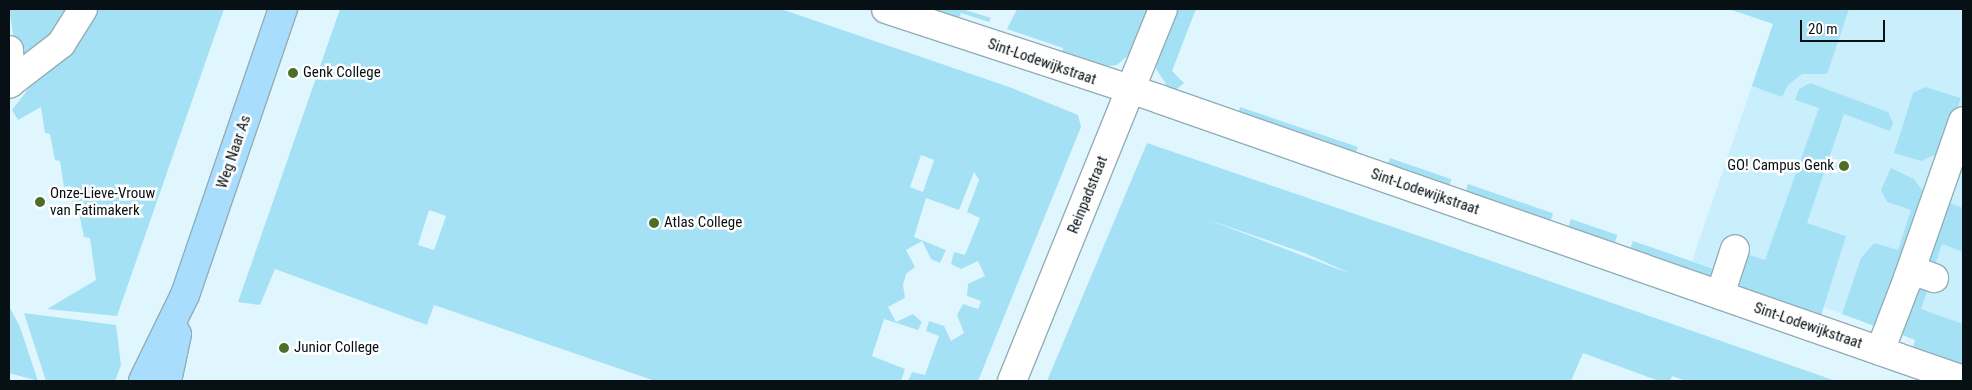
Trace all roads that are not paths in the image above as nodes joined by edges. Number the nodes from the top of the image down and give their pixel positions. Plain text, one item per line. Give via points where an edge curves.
1 (83, 9) edge
2 (283, 9) edge
3 (886, 9) edge
4 (1163, 9) edge
5 (9, 50) edge
6 (10, 83) edge
7 (1131, 90) junction
8 (1963, 121) edge
9 (1735, 249) dead end
10 (185, 295) junction
11 (1720, 295) junction
12 (1880, 351) junction
13 (1962, 380) edge
14 (143, 381) edge
15 (167, 381) edge
16 (1012, 381) edge

1 - 6 street via 61,44
2 - 10 main road, Weg Naar As
3 - 7 street, Sint-Lodewijkstraat
4 - 7 street, Reinpadstraat
5 - 6 street
7 - 11 street, Sint-Lodewijkstraat
7 - 16 street, Reinpadstraat
8 - 12 street via 1921,278
9 - 11 street
10 - 14 main road, Weg Naar As
10 - 15 main road, Weg Naar As
11 - 12 street, Sint-Lodewijkstraat
12 - 13 street, Sint-Lodewijkstraat

